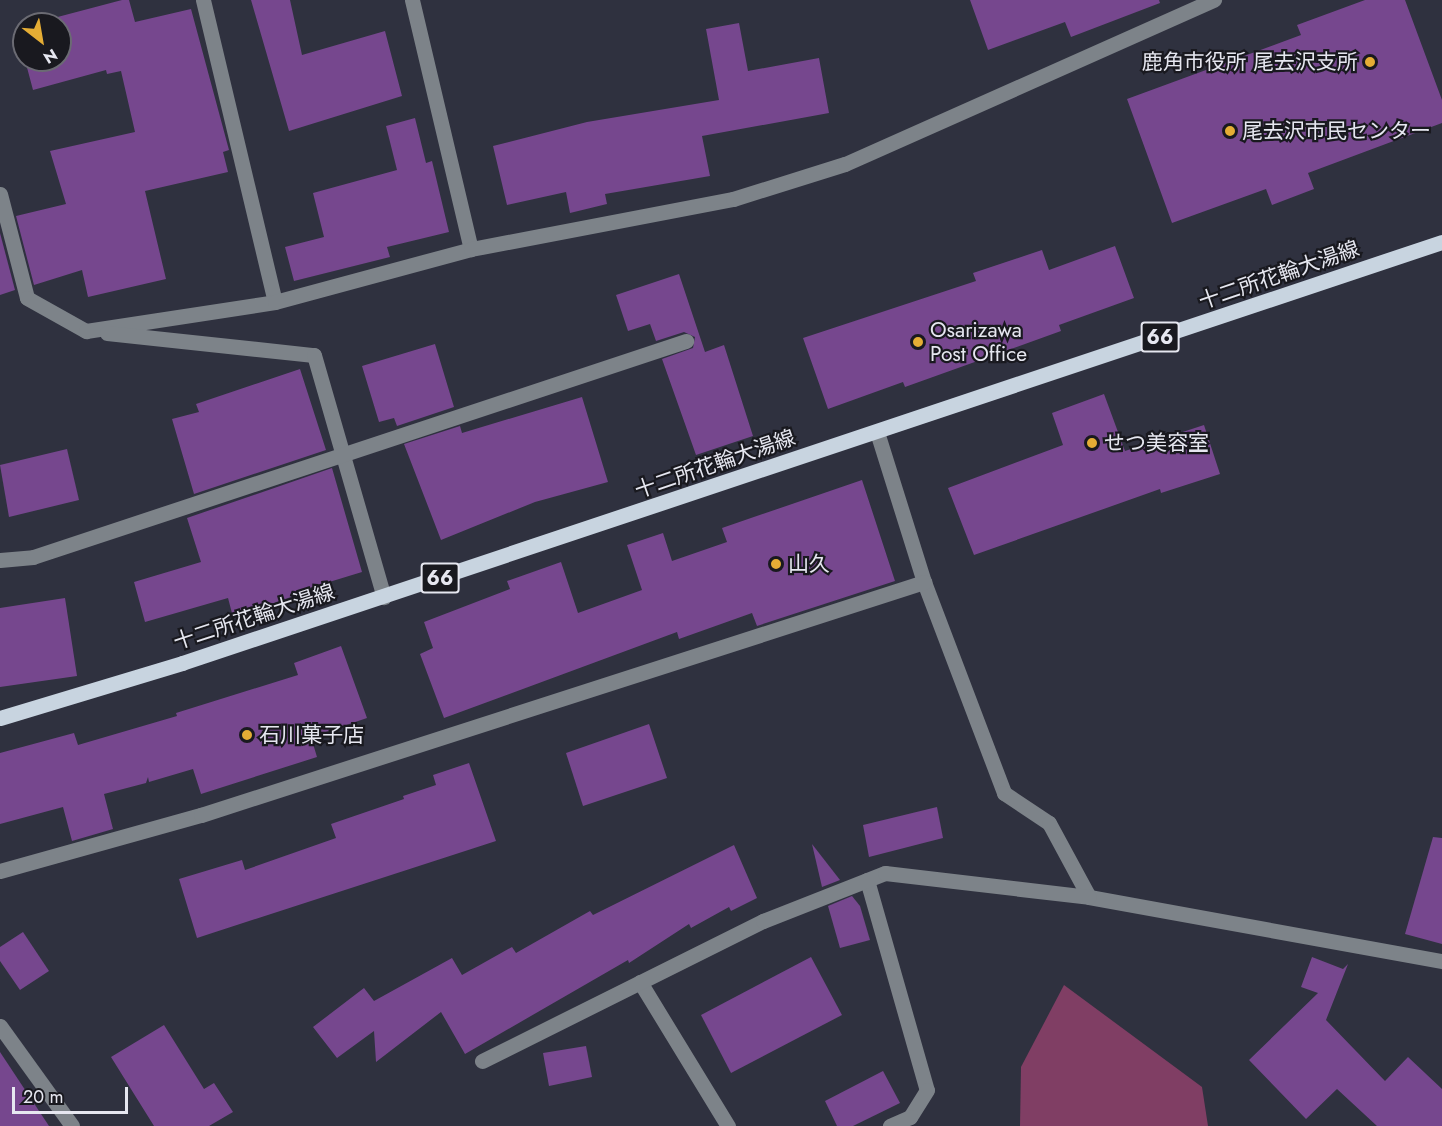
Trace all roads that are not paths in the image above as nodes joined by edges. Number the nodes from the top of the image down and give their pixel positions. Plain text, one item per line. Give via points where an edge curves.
1 (203, 0) edge
2 (412, 0) edge
3 (1214, 0) edge
4 (0, 194) edge
5 (1442, 242) edge
6 (471, 249) junction
7 (275, 302) junction
8 (86, 331) junction
9 (686, 342) dead end
10 (877, 432) junction
11 (342, 455) junction
12 (0, 560) edge
13 (924, 582) junction
14 (384, 597) junction
15 (0, 718) edge
16 (0, 871) edge
17 (867, 880) junction
18 (1089, 897) junction
19 (1442, 961) edge
20 (640, 982) junction
21 (0, 1026) edge
22 (483, 1061) dead end
23 (72, 1126) edge
24 (728, 1126) edge
25 (890, 1126) edge

1 - 7 street
2 - 6 street
3 - 6 street via 844,164 733,199
4 - 8 street via 27,298
5 - 10 main road, 十二所花輪大湯線 / 66
6 - 7 street
7 - 8 street
8 - 11 street via 314,355
9 - 11 street
10 - 13 street
10 - 14 main road, 十二所花輪大湯線 / 66
11 - 12 street via 33,557
11 - 14 street
13 - 16 street via 201,815
13 - 18 street via 1004,793 1049,823
14 - 15 main road, 十二所花輪大湯線 / 66
17 - 18 street via 885,873
17 - 20 street via 763,921
17 - 25 street via 927,1090 910,1117
18 - 19 street
20 - 22 street
20 - 24 street
21 - 23 street

